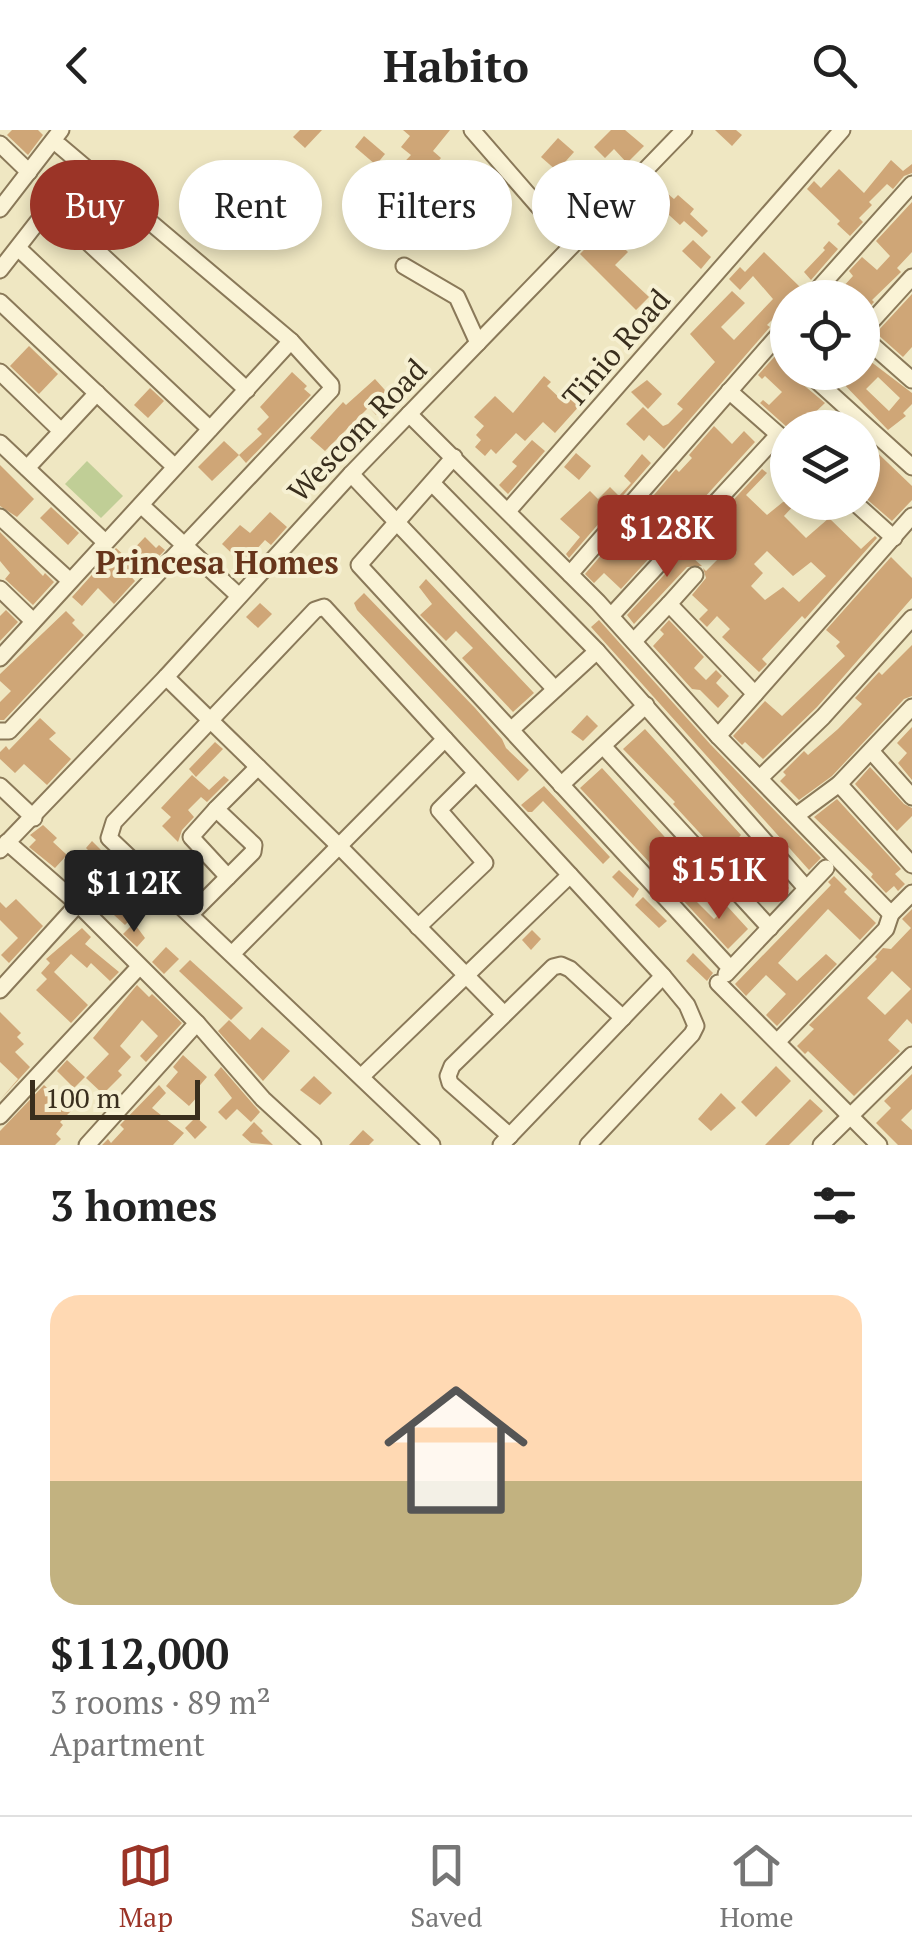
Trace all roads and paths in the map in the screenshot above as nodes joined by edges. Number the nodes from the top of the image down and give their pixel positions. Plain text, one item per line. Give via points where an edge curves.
1 (472, 130) edge
2 (684, 130) edge
3 (842, 130) edge
4 (60, 138) edge
5 (0, 144) edge
6 (77, 160) edge
7 (655, 160) edge
8 (29, 172) junction
9 (912, 184) edge
10 (532, 199) edge
11 (0, 209) edge
12 (159, 231) edge
13 (30, 233) edge
14 (18, 248) junction
15 (96, 250) edge
16 (567, 250) edge
17 (404, 266) dead end
18 (0, 270) edge
19 (912, 277) edge
20 (827, 280) edge
21 (906, 296) edge
22 (0, 302) edge
23 (880, 318) edge
24 (291, 342) junction
25 (478, 343) junction
26 (770, 343) edge
27 (880, 351) edge
28 (0, 372) edge
29 (912, 380) edge
30 (246, 390) junction
31 (828, 390) edge
32 (729, 391) junction
33 (97, 392) junction
34 (409, 414) junction
35 (770, 427) edge
36 (210, 429) junction
37 (62, 431) junction
38 (0, 442) edge
39 (770, 452) edge
40 (454, 457) junction
41 (175, 467) junction
42 (912, 467) edge
43 (27, 468) junction
44 (352, 474) junction
45 (432, 484) junction
46 (141, 505) junction
47 (508, 511) junction
48 (912, 516) edge
49 (0, 517) edge
50 (874, 520) edge
51 (396, 525) junction
52 (894, 538) junction
53 (105, 542) junction
54 (184, 546) junction
55 (570, 574) junction
56 (695, 575) dead end
57 (69, 580) junction
58 (0, 588) edge
59 (239, 596) junction
60 (670, 604) junction
61 (611, 616) junction
62 (912, 618) edge
63 (33, 621) junction
64 (634, 640) junction
65 (598, 650) junction
66 (1, 656) edge
67 (166, 677) junction
68 (555, 689) junction
69 (755, 694) junction
70 (646, 705) junction
71 (909, 715) edge
72 (211, 719) junction
73 (512, 729) junction
74 (0, 731) edge
75 (718, 736) junction
76 (445, 739) junction
77 (603, 746) junction
78 (872, 750) junction
79 (258, 766) junction
80 (476, 773) junction
81 (760, 778) junction
82 (839, 784) junction
83 (561, 785) junction
84 (0, 786) edge
85 (912, 797) edge
86 (216, 809) junction
87 (797, 815) junction
88 (34, 818) junction
89 (337, 844) junction
90 (4, 846) edge
91 (912, 864) edge
92 (826, 868) dead end
93 (570, 875) junction
94 (228, 877) junction
95 (806, 888) junction
96 (912, 893) edge
97 (78, 904) junction
98 (191, 914) junction
99 (890, 914) junction
100 (418, 927) junction
101 (770, 928) junction
102 (233, 953) junction
103 (138, 968) junction
104 (730, 968) junction
105 (465, 975) junction
106 (663, 976) junction
107 (0, 990) edge
108 (504, 1014) junction
109 (623, 1018) junction
110 (197, 1024) junction
111 (778, 1041) junction
112 (912, 1055) edge
113 (363, 1076) junction
114 (0, 1116) edge
115 (850, 1116) junction
116 (506, 1140) edge
117 (87, 1145) edge
118 (313, 1145) edge
119 (432, 1145) edge
120 (588, 1145) edge
121 (821, 1145) edge
122 (879, 1145) edge

1 - 10 street
2 - 7 street, Wescom Road
3 - 47 street, Tinio Road
4 - 6 street
4 - 8 street
5 - 8 street
8 - 11 street
9 - 20 street
12 - 24 street
13 - 14 street
14 - 18 street
14 - 36 street
15 - 30 street
16 - 25 street, Wescom Road
17 - 25 street via 457,296
19 - 21 street
21 - 23 street
22 - 33 street
24 - 30 street
24 - 54 street via 329,379 330,390
25 - 34 street, Wescom Road
26 - 32 street
27 - 29 street
28 - 37 street
30 - 36 street
31 - 42 street
32 - 35 street
32 - 55 street
33 - 37 street
33 - 41 street
34 - 40 street
34 - 44 street, Wescom Road
36 - 41 street
37 - 43 street
38 - 43 street
39 - 61 street
40 - 45 street
40 - 47 street
41 - 46 street
43 - 53 street
44 - 51 street
44 - 59 street, Wescom Road
45 - 51 street
45 - 65 street
46 - 53 street
46 - 54 street
47 - 55 street
48 - 52 street
49 - 57 street
50 - 52 street
51 - 68 street
51 - 73 street via 359,565
52 - 69 street
53 - 57 street
54 - 59 street
54 - 74 street via 9,731
55 - 61 street
56 - 60 street
57 - 63 street
58 - 63 street
59 - 67 street, Wescom Road
60 - 64 street
60 - 69 street
61 - 64 street
62 - 81 street
63 - 66 street
64 - 75 street
65 - 68 street
65 - 70 street
67 - 72 street
67 - 88 street, Wescom Road
68 - 73 street
69 - 75 street
70 - 77 street
70 - 95 street
71 - 78 street
72 - 76 street via 322,606
72 - 79 street
72 - 98 street via 109,833
73 - 83 street
75 - 81 street
76 - 80 street
76 - 89 street
77 - 83 street
77 - 101 street
78 - 82 street
78 - 85 street
79 - 86 street
79 - 89 street
80 - 93 street
80 - 100 street via 440,810 485,863
81 - 87 street
82 - 87 street
82 - 91 street
83 - 104 street
84 - 88 street
86 - 94 street via 191,837
86 - 94 street via 254,844
87 - 99 street
88 - 90 street, Wescom Road
89 - 100 street
89 - 102 street
90 - 97 street
92 - 95 street
93 - 105 street
93 - 106 street
94 - 98 street
95 - 101 street
96 - 99 street
97 - 103 street
97 - 107 street
98 - 102 street
99 - 111 street via 886,929
100 - 105 street
101 - 104 street
102 - 113 street
103 - 110 street
103 - 114 street
104 - 111 street via 715,985
105 - 108 street
105 - 113 street
106 - 109 street
106 - 120 street via 696,1026
108 - 109 street via 560,965
108 - 116 street via 448,1076
109 - 116 street
110 - 117 street
110 - 118 street
111 - 115 street
112 - 115 street
113 - 119 street
115 - 121 street
115 - 122 street

